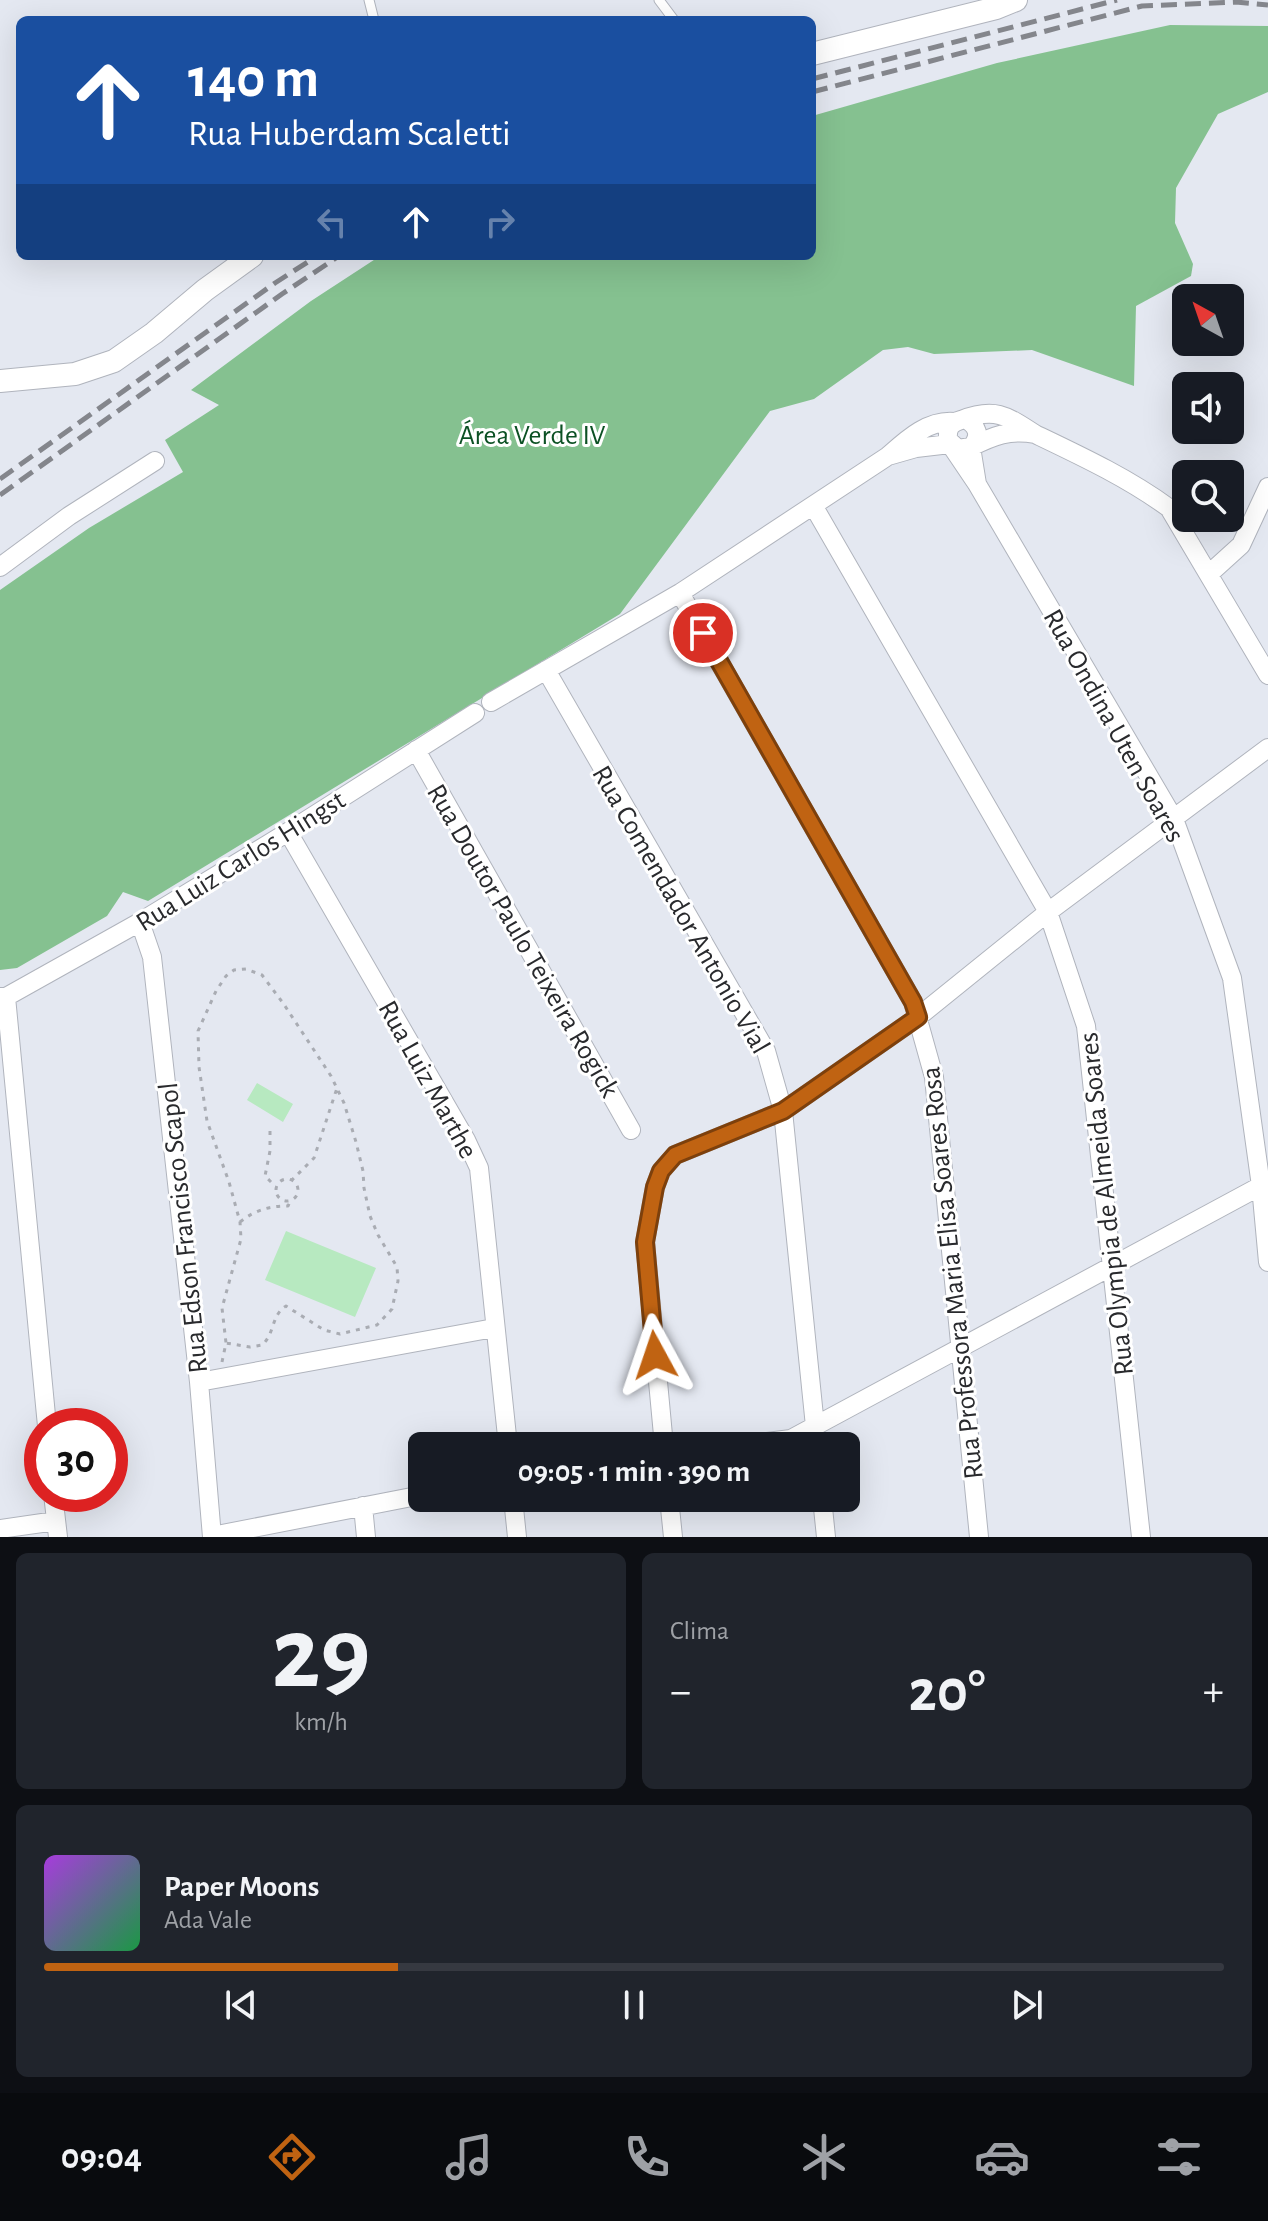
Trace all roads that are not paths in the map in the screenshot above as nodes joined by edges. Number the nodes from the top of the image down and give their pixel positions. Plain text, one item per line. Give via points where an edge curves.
1 (1016, 0) edge
2 (816, 53) edge
3 (246, 260) edge
4 (0, 381) edge
5 (960, 420) junction
6 (1035, 434) junction
7 (950, 444) junction
8 (971, 447) junction
9 (888, 456) junction
10 (155, 461) dead end
11 (977, 484) junction
12 (1268, 487) edge
13 (814, 507) junction
14 (0, 567) edge
15 (1209, 574) junction
16 (680, 593) junction
17 (546, 670) junction
18 (1268, 675) edge
19 (1268, 748) edge
20 (416, 750) junction
21 (1174, 819) junction
22 (288, 832) junction
23 (1048, 912) junction
24 (140, 922) junction
25 (3, 997) edge
26 (918, 1017) junction
27 (783, 1111) junction
28 (631, 1130) dead end
29 (1264, 1184) edge
30 (1268, 1262) edge
31 (1113, 1267) junction
32 (494, 1328) junction
33 (959, 1348) junction
34 (199, 1382) junction
35 (45, 1408) edge
36 (815, 1426) junction
37 (506, 1432) edge
38 (663, 1432) edge
39 (804, 1432) edge
40 (816, 1432) edge
41 (408, 1498) edge
42 (363, 1506) junction
43 (514, 1512) edge
44 (670, 1512) edge
45 (823, 1512) edge
46 (0, 1529) edge
47 (57, 1529) edge
48 (212, 1537) edge
49 (366, 1537) edge
50 (517, 1537) edge
51 (673, 1537) edge
52 (826, 1537) edge
53 (979, 1537) edge
54 (1141, 1537) edge

1 - 2 street
3 - 4 street via 114,361 75,374
5 - 6 street, Rua Luiz Carlos Hingst via 984,412 1005,416
5 - 7 street via 948,430
5 - 8 street via 977,429
5 - 9 street, Rua Luiz Carlos Hingst via 932,424
6 - 8 street via 1003,433
6 - 15 street, Rua Luiz Carlos Hingst via 1169,508
7 - 8 street via 962,450
7 - 9 street
7 - 11 street, Rua Ondina Uten Soares
8 - 11 street
9 - 13 street, Rua Luiz Carlos Hingst
10 - 14 street
11 - 21 street, Rua Ondina Uten Soares
12 - 15 street via 1241,545
13 - 16 street, Rua Luiz Carlos Hingst
13 - 23 street, Rua Olympia de Almeida Soares
15 - 18 street, Rua Luiz Carlos Hingst
16 - 17 street, Rua Luiz Carlos Hingst
16 - 26 street, Rua Professora Maria Elisa Soares Rosa
17 - 20 street, Rua Luiz Carlos Hingst
17 - 27 street, Rua Comendador Antonio Vial via 766,1051
19 - 21 street
20 - 22 street, Rua Luiz Carlos Hingst
20 - 28 street, Rua Doutor Paulo Teixeira Rogick
21 - 23 street
21 - 29 street, Rua Ondina Uten Soares via 1232,978
22 - 24 street, Rua Luiz Carlos Hingst
22 - 32 street, Rua Luiz Marthe via 479,1168
23 - 26 street
23 - 31 street, Rua Olympia de Almeida Soares via 1086,1026
24 - 25 street, Rua Luiz Carlos Hingst
24 - 34 street, Rua Edson Francisco Scapol via 152,957
25 - 35 street
26 - 27 street
26 - 33 street, Rua Professora Maria Elisa Soares Rosa via 934,1077
27 - 36 street, Rua Comendador Antonio Vial
27 - 38 street via 675,1155 655,1187 645,1242
29 - 30 street, Rua Ondina Uten Soares
29 - 31 street
31 - 33 street
31 - 54 street, Rua Olympia de Almeida Soares
32 - 34 street
32 - 37 street, Rua Luiz Marthe
33 - 36 street
33 - 53 street, Rua Professora Maria Elisa Soares Rosa
34 - 48 street, Rua Edson Francisco Scapol
36 - 39 street
36 - 40 street, Rua Comendador Antonio Vial
41 - 42 street
42 - 48 street
42 - 49 street
43 - 50 street
44 - 51 street
45 - 52 street
46 - 47 street

